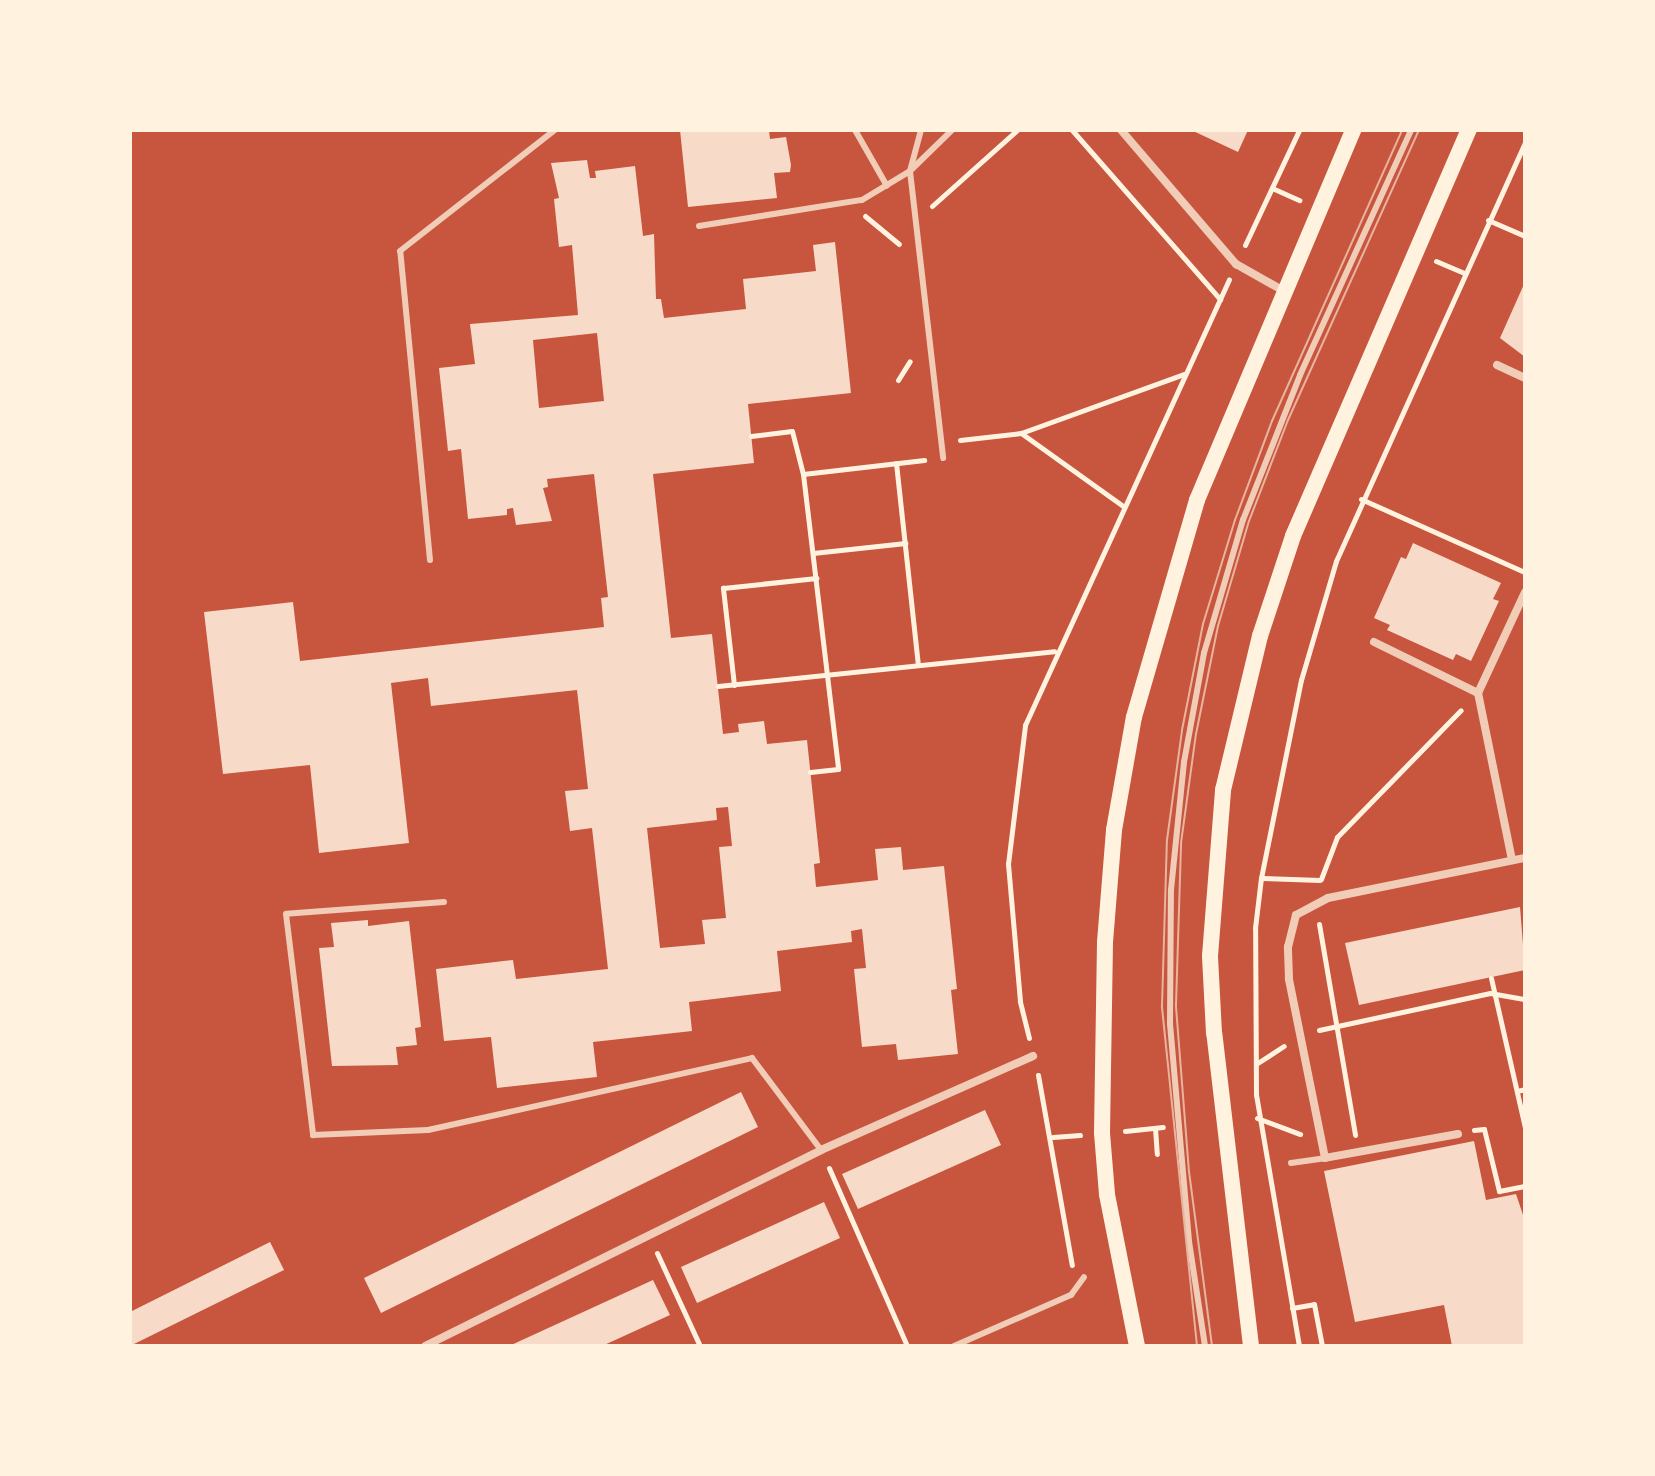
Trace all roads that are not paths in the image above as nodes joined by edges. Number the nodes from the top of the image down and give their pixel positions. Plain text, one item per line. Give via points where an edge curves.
1 (555, 130) edge
2 (855, 130) edge
3 (921, 130) edge
4 (952, 130) edge
5 (1121, 130) edge
6 (1353, 130) edge
7 (1411, 130) edge
8 (1469, 130) edge
9 (910, 171) junction
10 (887, 186) junction
11 (699, 226) dead end
12 (1284, 291) junction
13 (1497, 365) dead end
14 (1525, 378) edge
15 (943, 458) road end
16 (430, 560) dead end
17 (1525, 592) edge
18 (1374, 642) dead end
19 (1478, 693) junction
20 (1525, 858) edge
21 (1512, 860) junction
22 (444, 902) dead end
23 (1033, 1056) road end
24 (1458, 1134) road end
25 (821, 1150) junction
26 (1325, 1158) junction
27 (1291, 1163) dead end
28 (1084, 1277) road end
29 (425, 1346) edge
30 (954, 1346) edge
31 (1137, 1346) edge
32 (1205, 1346) edge
33 (1251, 1346) edge

1 - 16 lane via 400,251
2 - 10 lane
3 - 9 lane
4 - 9 lane
5 - 12 street via 1236,264
6 - 12 main road
7 - 32 lane via 1300,375 1243,520 1204,653 1184,762 1171,890 1170,1024 1189,1241
8 - 33 main road via 1293,536 1260,636 1223,790 1210,956 1214,1033
9 - 10 lane
9 - 15 lane
10 - 11 lane via 862,200
12 - 31 main road via 1177,557 1134,717 1114,830 1105,942 1102,1133 1107,1194
13 - 14 street
17 - 19 street
18 - 19 street
19 - 21 street
20 - 21 street
21 - 26 street via 1352,890 1296,915 1288,947
22 - 25 lane via 286,914 313,1135 428,1130 752,1058
23 - 25 street
24 - 26 street
25 - 29 street
26 - 27 lane
28 - 30 lane via 1071,1295

